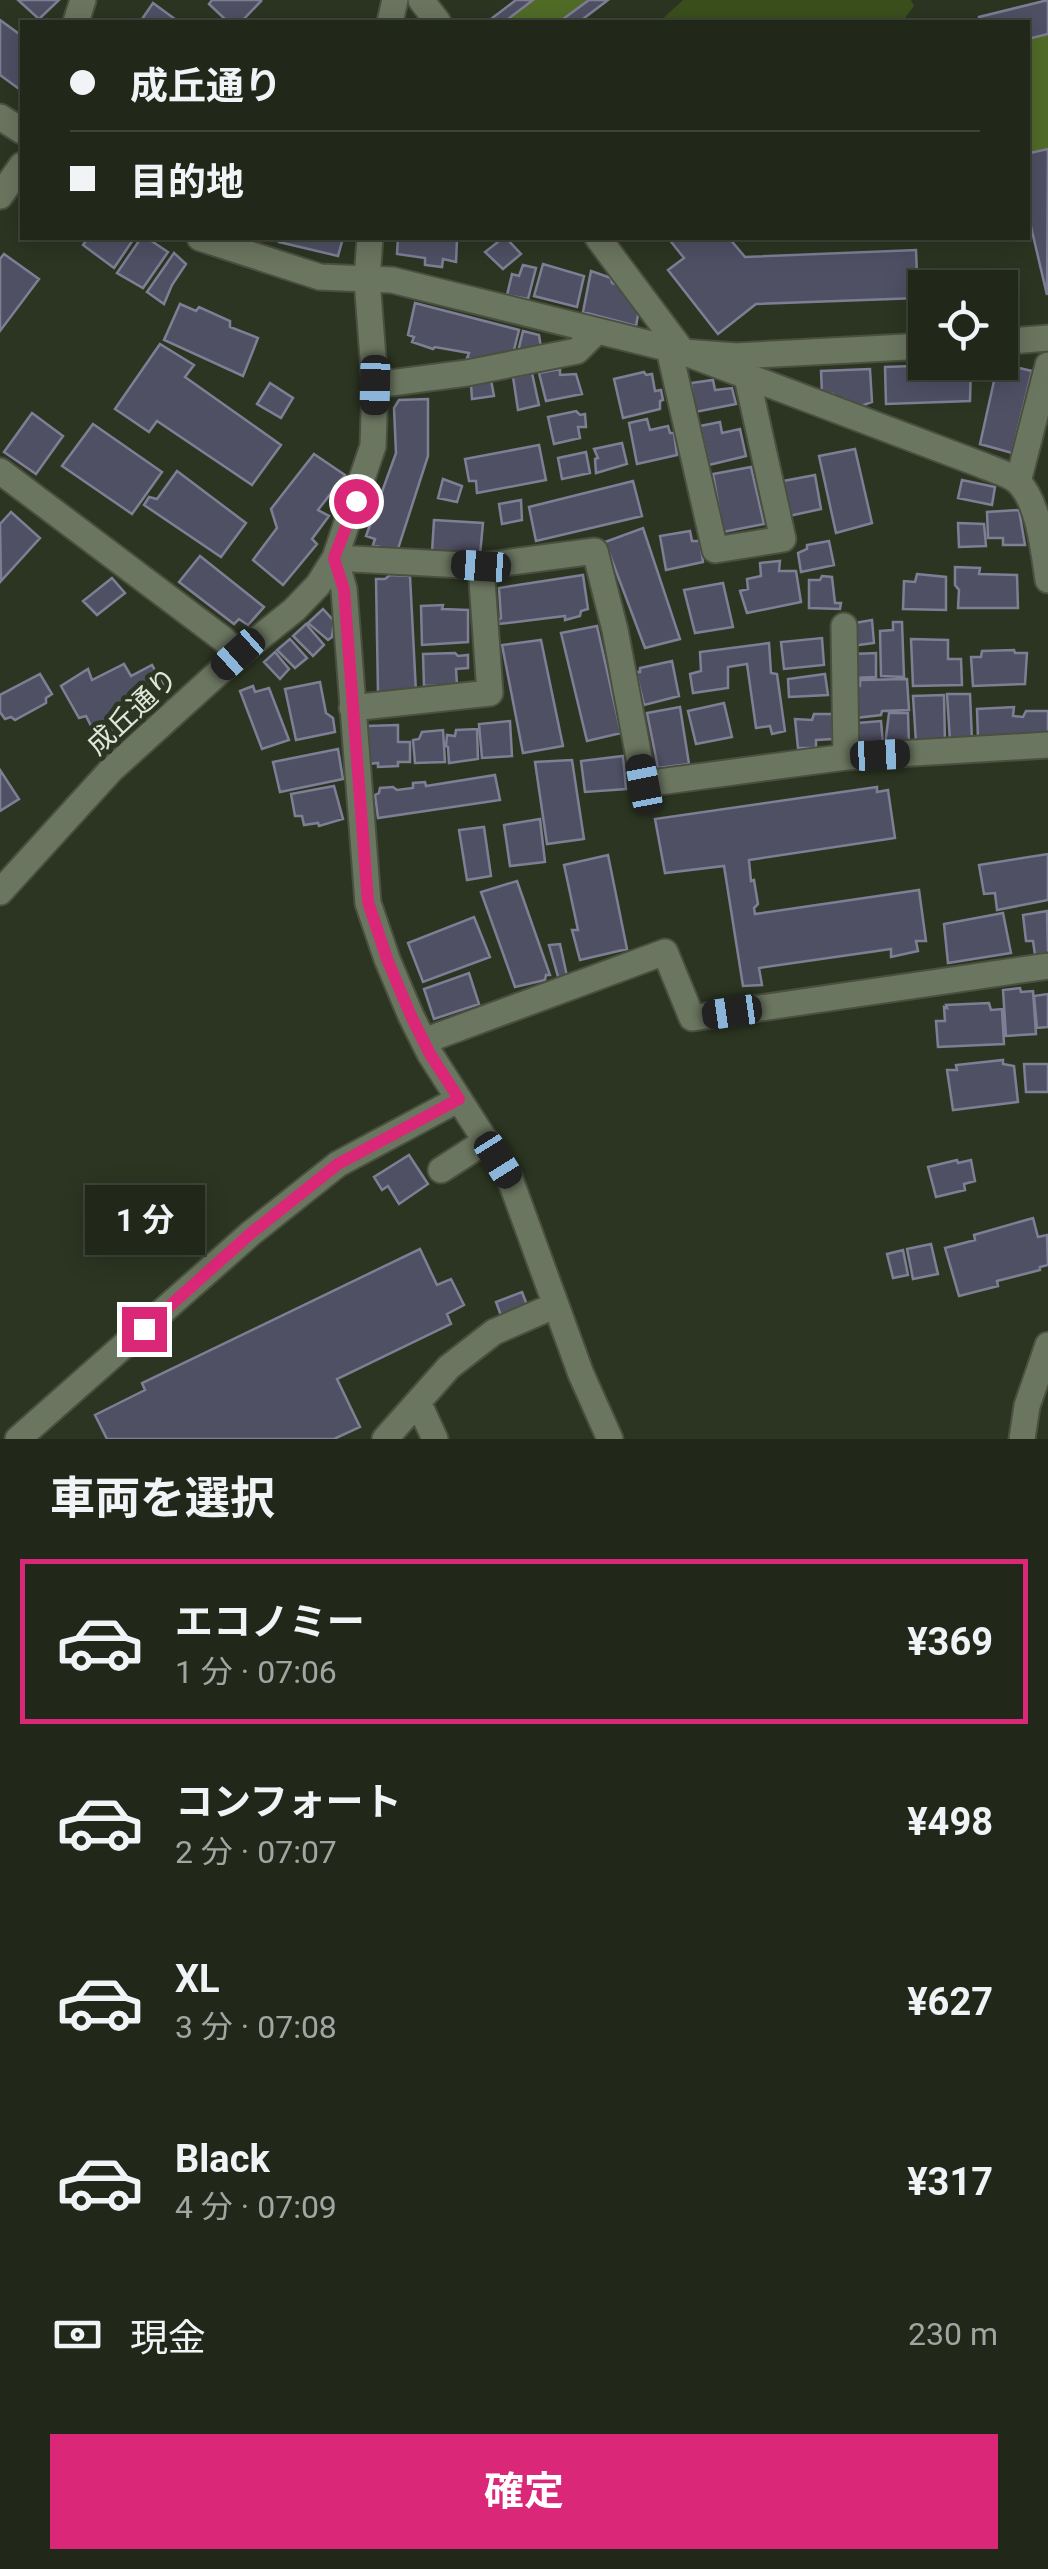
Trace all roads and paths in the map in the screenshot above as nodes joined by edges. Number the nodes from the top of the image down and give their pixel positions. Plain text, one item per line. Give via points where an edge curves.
1 (421, 0) edge
2 (436, 20) edge
3 (20, 168) edge
4 (0, 196) edge
5 (206, 240) edge
6 (370, 240) edge
7 (599, 240) edge
8 (366, 279) junction
9 (597, 331) junction
10 (1048, 338) edge
11 (1018, 340) edge
12 (908, 347) edge
13 (676, 350) junction
14 (1048, 365) edge
15 (747, 377) junction
16 (375, 385) junction
17 (0, 471) edge
18 (1018, 482) junction
19 (334, 558) junction
20 (481, 566) junction
21 (1048, 580) edge
22 (844, 626) dead end
23 (238, 654) junction
24 (352, 708) junction
25 (1048, 745) edge
26 (846, 757) junction
27 (0, 892) edge
28 (1048, 966) edge
29 (424, 1041) junction
30 (459, 1099) junction
31 (486, 1141) junction
32 (441, 1170) dead end
33 (556, 1306) junction
34 (1048, 1345) edge
35 (418, 1402) junction
36 (18, 1439) edge
37 (385, 1439) edge
38 (435, 1439) edge
39 (610, 1439) edge
40 (1022, 1439) edge

1 - 2 street
3 - 4 street
5 - 8 street via 320,277
6 - 8 street, 成丘通り
7 - 13 street
8 - 9 street
8 - 16 street, 成丘通り
9 - 13 street
9 - 16 street via 578,351
10 - 11 street
12 - 13 street via 736,356
13 - 15 street
13 - 15 street via 715,550 783,539
14 - 18 street
15 - 18 street
16 - 19 street, 成丘通り via 373,446
17 - 23 street
18 - 21 street via 1034,509
19 - 20 street
19 - 23 street, 成丘通り via 294,610
19 - 24 street via 344,590
20 - 24 street via 490,693
20 - 26 street via 596,551 644,784
22 - 26 street
23 - 27 street, 成丘通り via 111,770
24 - 29 street via 368,902
25 - 26 street
28 - 29 street via 692,1018 665,952
29 - 30 street
30 - 31 street
30 - 36 street via 338,1164
31 - 32 street
31 - 33 street via 510,1179
33 - 35 street via 494,1332
33 - 39 street
34 - 40 street
35 - 37 street
35 - 38 street

